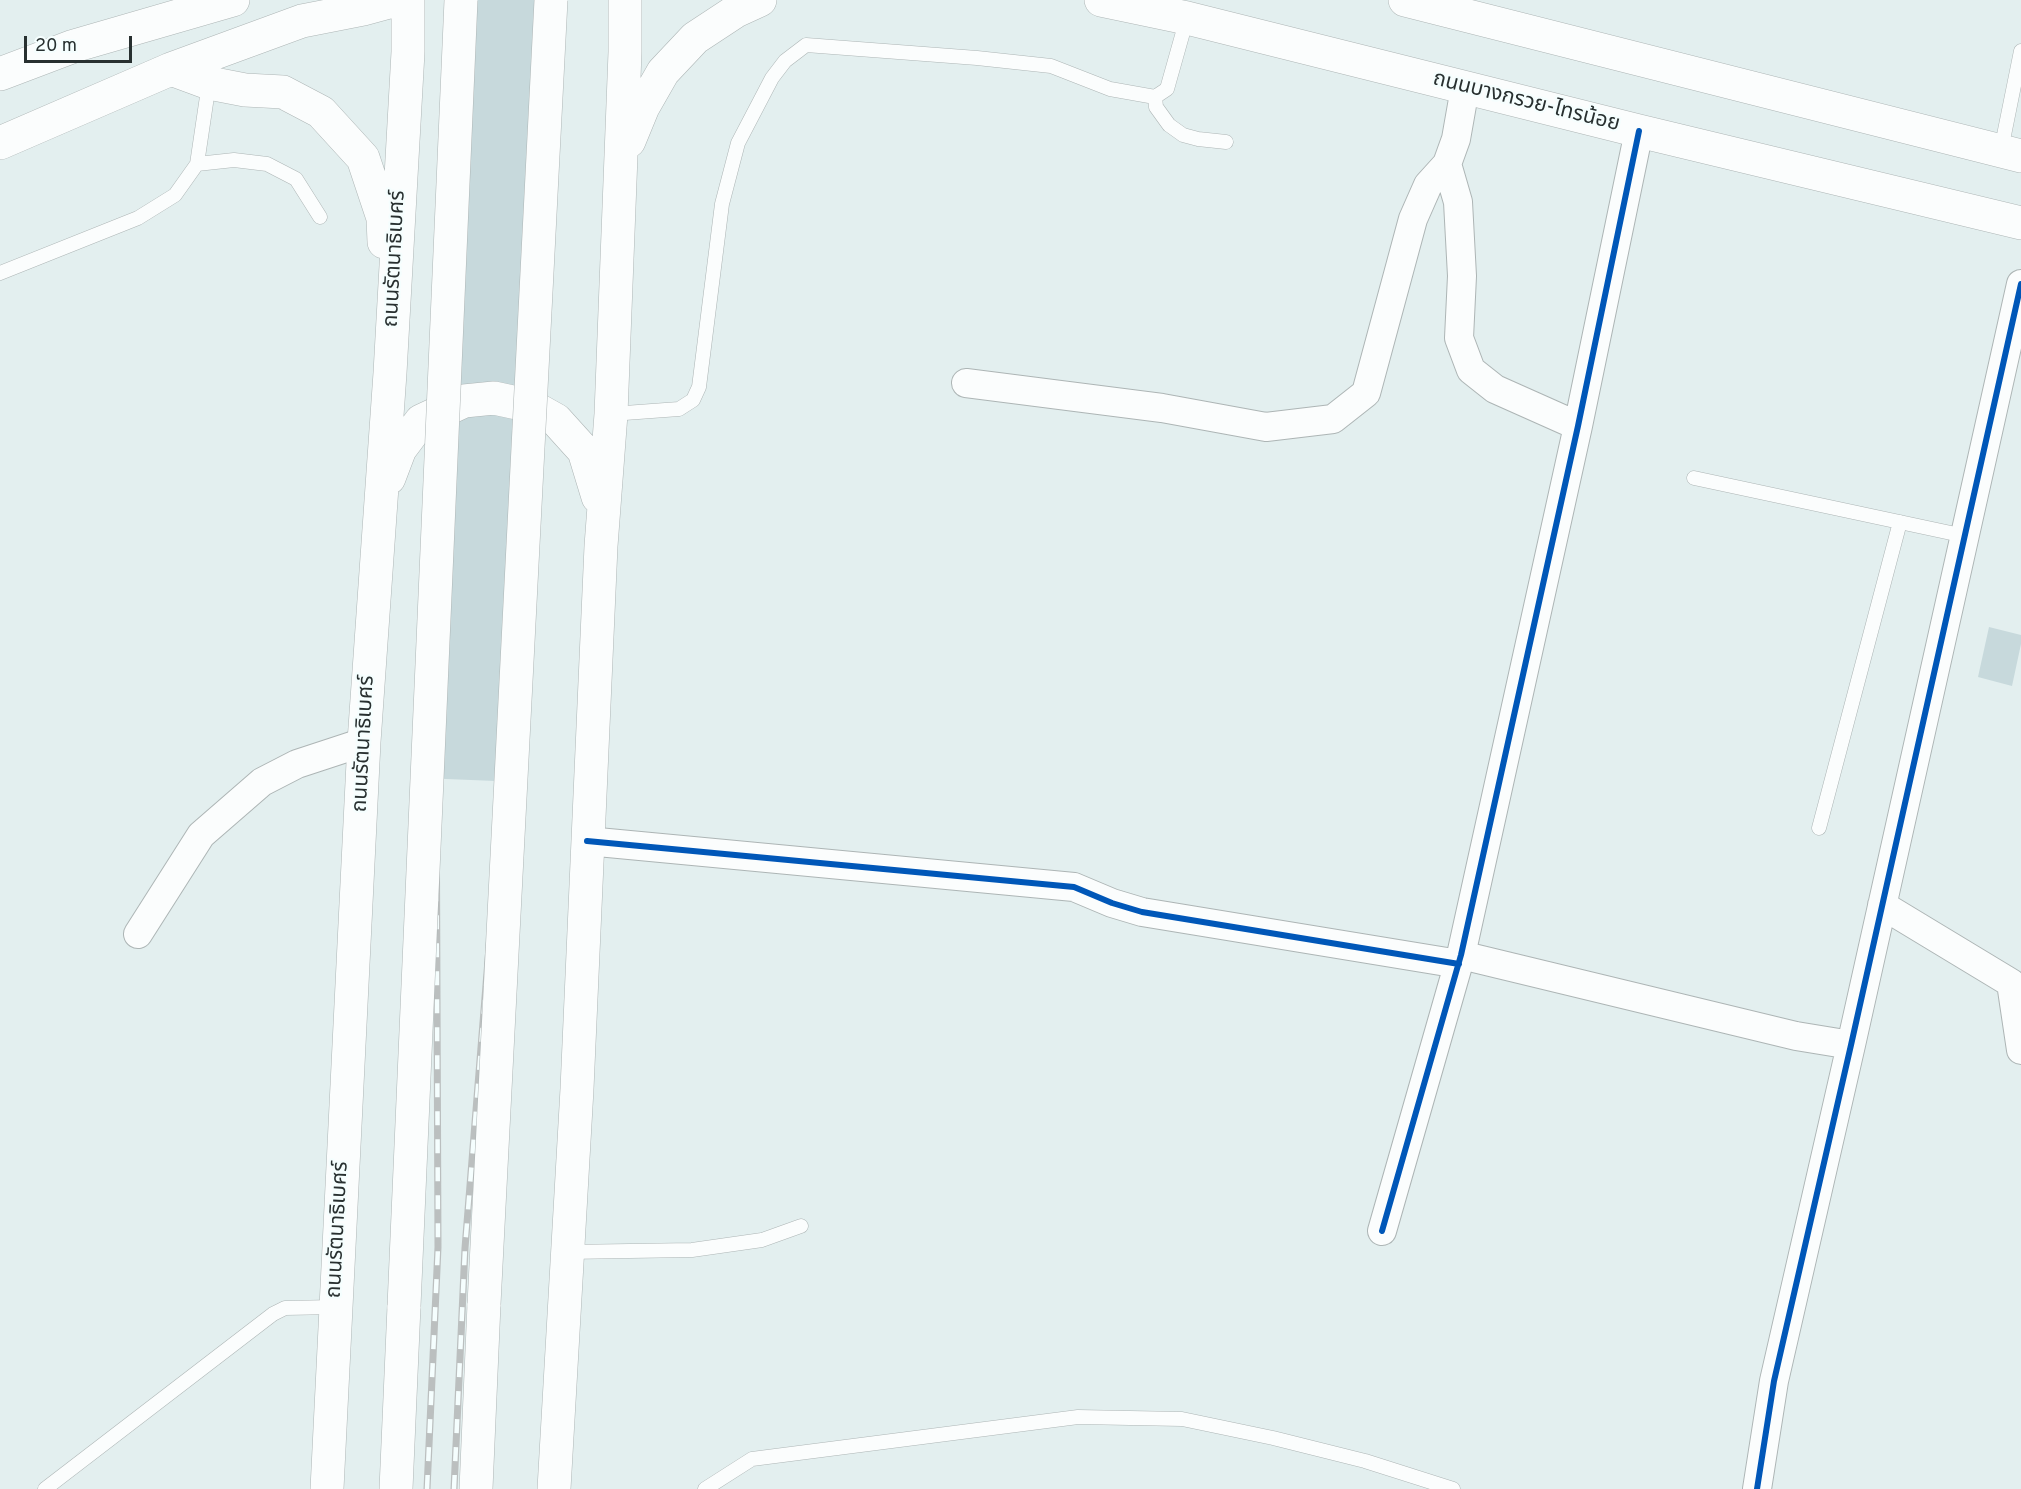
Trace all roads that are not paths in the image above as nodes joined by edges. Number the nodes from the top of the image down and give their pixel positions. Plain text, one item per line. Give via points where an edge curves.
1 (169, 0) edge
2 (233, 0) edge
3 (396, 0) edge
4 (408, 0) edge
5 (461, 0) edge
6 (551, 0) edge
7 (625, 0) edge
8 (760, 0) edge
9 (1101, 0) edge
10 (1405, 0) edge
11 (1187, 18) junction
12 (74, 46) junction
13 (2021, 51) edge
14 (171, 69) junction
15 (0, 75) edge
16 (209, 83) junction
17 (1465, 88) junction
18 (1155, 97) junction
19 (1639, 131) junction
20 (1226, 142) dead end
21 (0, 143) edge
22 (2011, 153) edge
23 (197, 164) junction
24 (1447, 164) junction
25 (620, 165) junction
26 (320, 217) dead end
27 (2021, 222) edge
28 (0, 273) edge
29 (2021, 284) edge
30 (390, 373) junction
31 (966, 383) dead end
32 (611, 414) junction
33 (1578, 426) junction
34 (1694, 478) dead end
35 (380, 518) junction
36 (1900, 522) junction
37 (1965, 536) junction
38 (601, 546) junction
39 (364, 742) junction
40 (1819, 828) dead end
41 (587, 841) junction
42 (1882, 905) junction
43 (138, 934) dead end
44 (1460, 960) junction
45 (2016, 986) edge
46 (1851, 1046) junction
47 (2021, 1050) edge
48 (801, 1226) dead end
49 (1382, 1231) dead end
50 (567, 1252) junction
51 (334, 1307) junction
52 (45, 1489) edge
53 (327, 1489) edge
54 (396, 1489) edge
55 (476, 1489) edge
56 (554, 1489) edge
57 (705, 1489) edge
58 (1453, 1489) edge
59 (1757, 1489) edge

1 - 12 main road
2 - 12 main road
3 - 14 main road via 302,21
4 - 30 main road, ถนนรัตนาธิเบศร์
5 - 54 main road, bridge
6 - 55 main road, bridge
7 - 25 main road
8 - 25 main road via 695,38 663,72 643,107
9 - 11 main road, ถนนบางกรวย-ไทรน้อย
10 - 22 main road via 1485,14
11 - 17 main road, ถนนบางกรวย-ไทรน้อย
11 - 18 lane via 1167,89
12 - 15 main road
13 - 22 lane
14 - 16 main road
14 - 21 main road
16 - 23 lane
16 - 30 main road via 283,92 321,112 363,158 383,218
17 - 19 main road, ถนนบางกรวย-ไทรน้อย
17 - 24 street
18 - 20 lane via 1156,107 1169,125 1183,135
18 - 32 lane via 1110,89 1051,66 806,45 785,61 772,78 738,143 722,204 699,387 693,400 680,409
19 - 27 main road, ถนนบางกรวย-ไทรน้อย
19 - 33 street
23 - 26 lane via 234,160 267,164 296,179
23 - 28 lane via 175,195 138,218
24 - 31 street via 1428,185 1413,219 1366,393 1333,419 1266,427 1162,408
24 - 33 street via 1458,202 1462,276 1459,338 1471,370 1495,389
25 - 32 main road
29 - 37 street
30 - 35 main road, ถนนรัตนาธิเบศร์
32 - 38 main road
33 - 44 street
34 - 36 lane
35 - 38 main road via 384,490 400,449 421,421 464,401 494,398 531,406 556,420 584,451 600,504
35 - 39 main road, ถนนรัตนาธิเบศร์
36 - 37 lane
36 - 40 lane
37 - 42 street
38 - 41 main road
39 - 43 street via 297,764 262,782 201,835
39 - 51 main road, ถนนรัตนาธิเบศร์
41 - 44 street via 1074,887 1142,912
41 - 50 main road
42 - 45 street
42 - 46 street
44 - 46 street
44 - 49 street
45 - 47 street
46 - 59 street via 1774,1381
48 - 50 lane via 762,1240 692,1250
50 - 56 main road
51 - 52 lane via 285,1308 273,1314
51 - 53 main road, ถนนรัตนาธิเบศร์
57 - 58 lane via 752,1459 1078,1417 1182,1419 1365,1461

